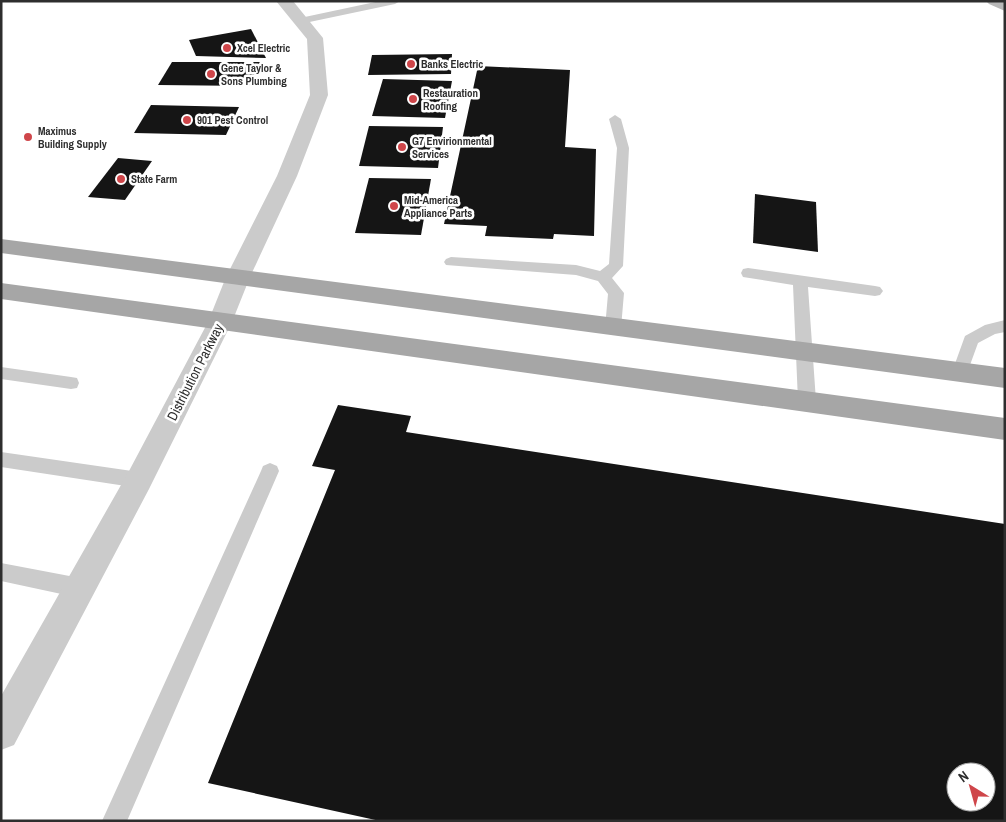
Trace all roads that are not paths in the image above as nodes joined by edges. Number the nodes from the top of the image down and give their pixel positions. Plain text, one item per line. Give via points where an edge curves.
1 (284, 1) edge
2 (395, 1) edge
3 (994, 1) edge
4 (1005, 6) edge
5 (300, 21) junction
6 (615, 119) dead end
7 (1, 246) edge
8 (452, 262) dead end
9 (748, 274) dead end
10 (238, 277) junction
11 (602, 277) junction
12 (800, 281) junction
13 (1, 291) edge
14 (875, 291) dead end
15 (220, 322) junction
16 (1005, 326) edge
17 (613, 328) junction
18 (803, 352) junction
19 (960, 372) junction
20 (1, 373) edge
21 (1005, 378) edge
22 (71, 383) dead end
23 (807, 401) junction
24 (1005, 429) edge
25 (1, 458) edge
26 (270, 471) dead end
27 (139, 480) junction
28 (1, 572) edge
29 (80, 588) junction
30 (1, 732) edge
31 (114, 821) edge

1 - 5 street, Distribution Parkway
2 - 5 lane
3 - 4 street
5 - 10 street, Distribution Parkway via 316,38 319,95 287,176
6 - 11 lane via 623,148 616,266
7 - 10 main road
8 - 11 lane via 576,270
9 - 12 lane
10 - 15 street, Distribution Parkway
10 - 17 main road
11 - 17 lane via 616,293
12 - 14 lane
12 - 18 lane
13 - 15 main road
15 - 23 main road
15 - 27 street, Distribution Parkway
16 - 19 lane via 991,329 971,340
17 - 18 main road
18 - 19 main road
18 - 23 lane
19 - 21 main road
20 - 22 lane
23 - 24 main road
25 - 27 lane
26 - 31 lane
27 - 29 street, Distribution Parkway
28 - 29 lane
29 - 30 street, Distribution Parkway

